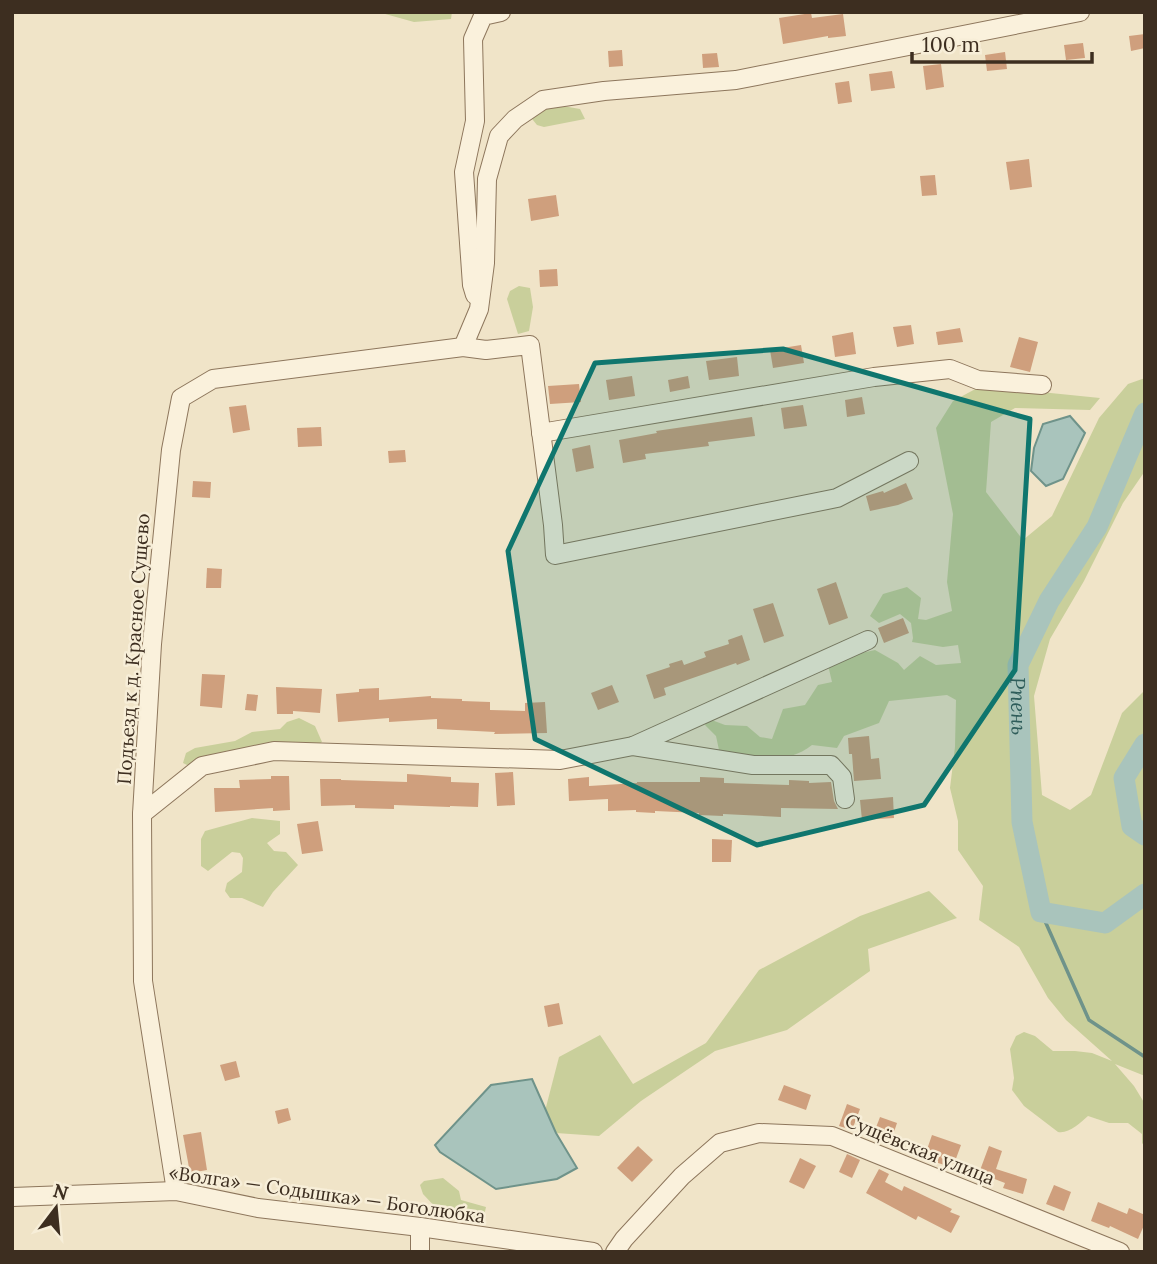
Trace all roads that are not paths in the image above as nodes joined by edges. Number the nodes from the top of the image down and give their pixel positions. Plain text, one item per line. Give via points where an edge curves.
1 (1080, 12) edge
2 (489, 13) edge
3 (479, 309) junction
4 (463, 348) junction
5 (1042, 386) dead end
6 (541, 433) junction
7 (909, 461) dead end
8 (868, 640) dead end
9 (633, 746) junction
10 (845, 799) dead end
11 (142, 814) junction
12 (176, 1191) junction
13 (12, 1197) edge
14 (420, 1227) junction
15 (420, 1252) edge
16 (593, 1252) edge
17 (615, 1252) edge
18 (1120, 1252) edge

1 - 3 street via 736,80 543,100 499,136 487,179
2 - 3 street via 473,39 475,121 464,172 472,285
3 - 4 street
4 - 6 street via 530,345
4 - 11 street, Подъезд к д. Красное Сущево via 213,379 181,398 169,464 152,644
5 - 6 street via 978,380 950,369 874,377
6 - 7 street via 555,555 837,498
8 - 9 street
9 - 10 street via 753,765 831,765 842,777
9 - 11 street via 560,760 274,751 202,766
11 - 12 street, Подъезд к д. Красное Сущево via 143,981
12 - 13 street, «Волга» — Содышка» — Боголюбка
12 - 14 street, «Волга» — Содышка» — Боголюбка via 258,1208
14 - 15 street
14 - 16 street, «Волга» — Содышка» — Боголюбка
17 - 18 street, Сущёвская улица via 682,1176 720,1143 759,1133 832,1136

